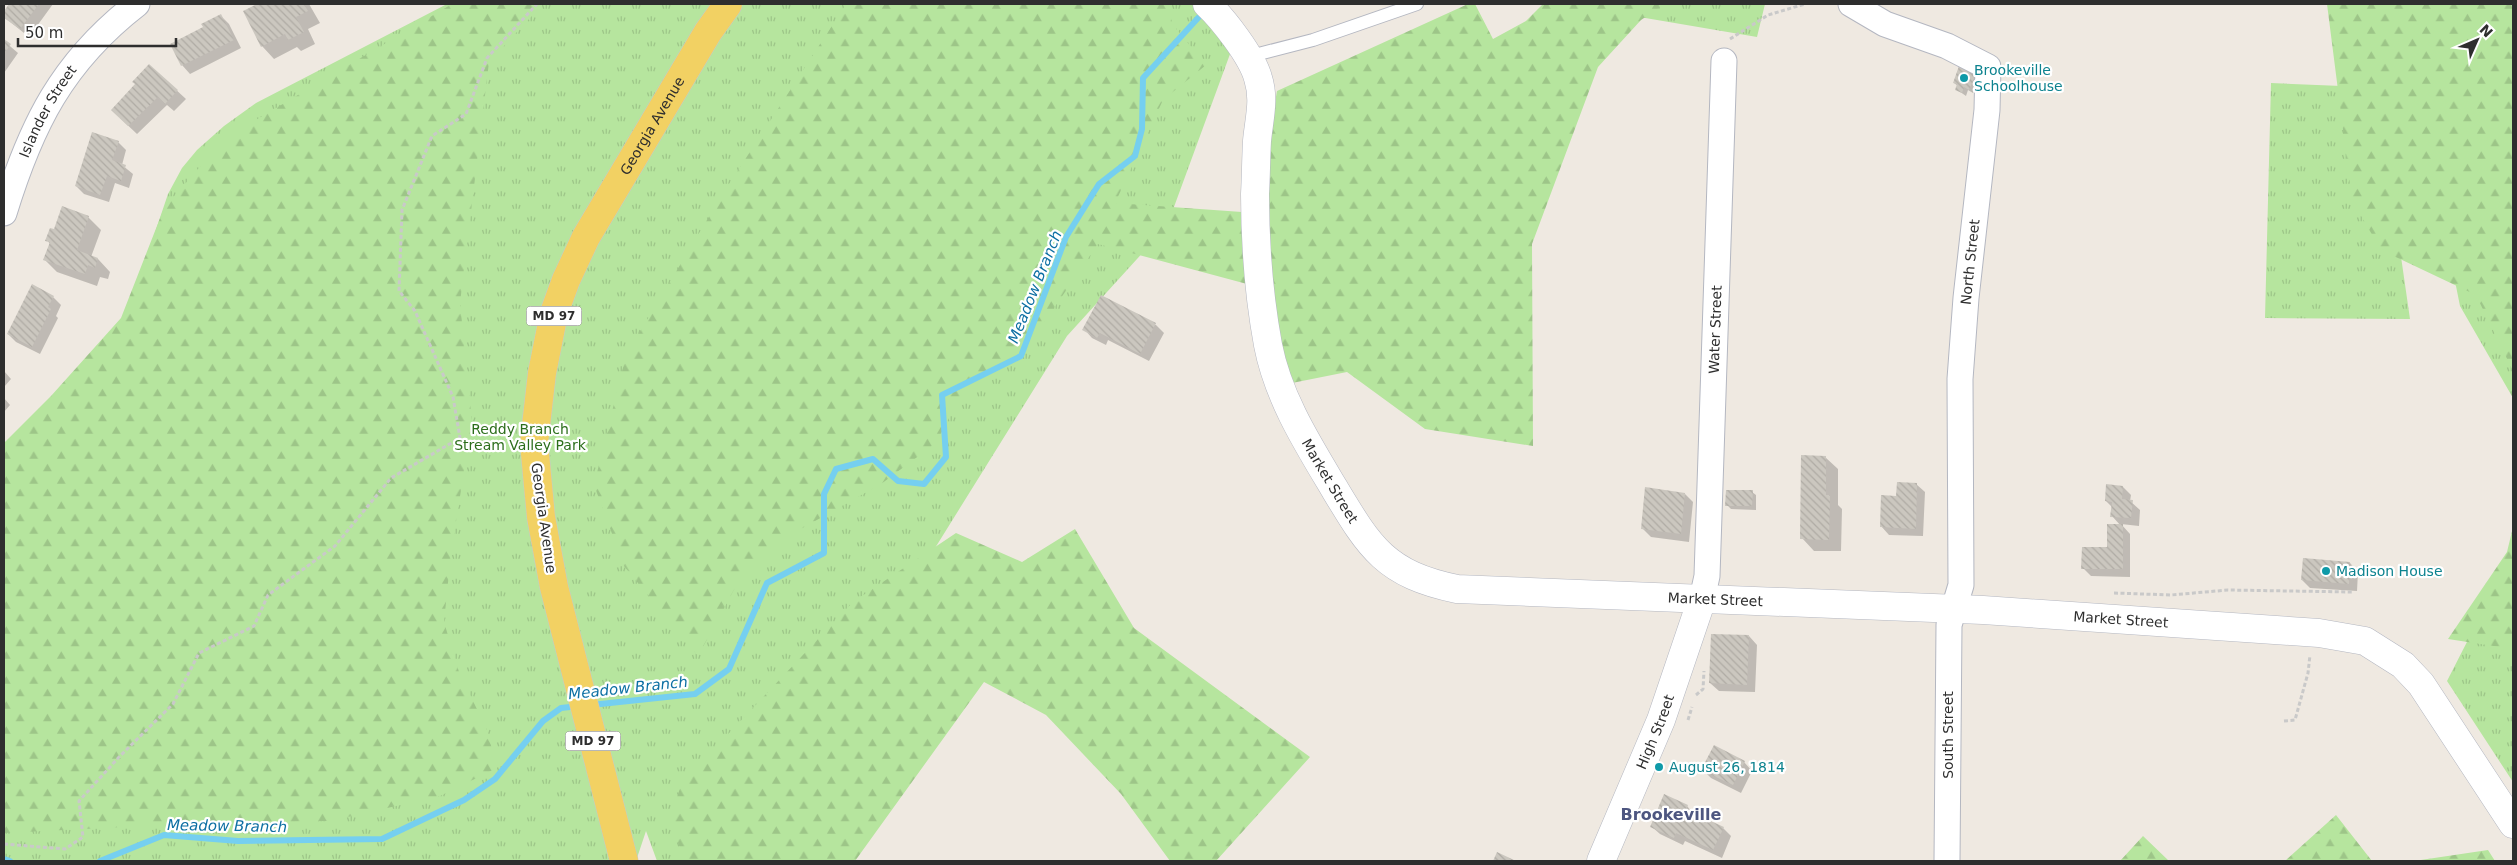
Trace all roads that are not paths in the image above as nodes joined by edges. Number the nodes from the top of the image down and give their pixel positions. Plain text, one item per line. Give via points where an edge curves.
1 (136, 4) edge
2 (728, 4) edge
3 (1207, 4) edge
4 (1417, 4) edge
5 (1851, 4) edge
6 (1247, 57) junction
7 (1724, 61) road end
8 (4, 213) edge
9 (1702, 599) junction
10 (1954, 609) junction
11 (2510, 819) edge
12 (624, 861) edge
13 (1601, 861) edge
14 (1947, 861) edge

1 - 8 street, Islander Street via 115,20 62,80 43,110 19,164
2 - 12 main road, Georgia Avenue / MD 97 via 708,32 586,237 554,314 542,373 534,443 541,517 554,588
3 - 6 main road, Market Street via 1228,27
4 - 6 lane via 1313,40
5 - 10 street, North Street via 1885,24 1948,46 1988,67 1987,110 1960,380 1962,585
6 - 9 main road, Market Street via 1258,75 1263,98 1255,196 1268,346 1283,393 1304,439 1368,541 1405,574 1427,583 1457,589
7 - 9 street, Water Street via 1706,576
9 - 10 main road, Market Street
9 - 13 main road, High Street via 1661,720
10 - 11 main road, Market Street via 2319,633 2365,641 2403,665 2421,684
10 - 14 street, South Street via 1949,625

